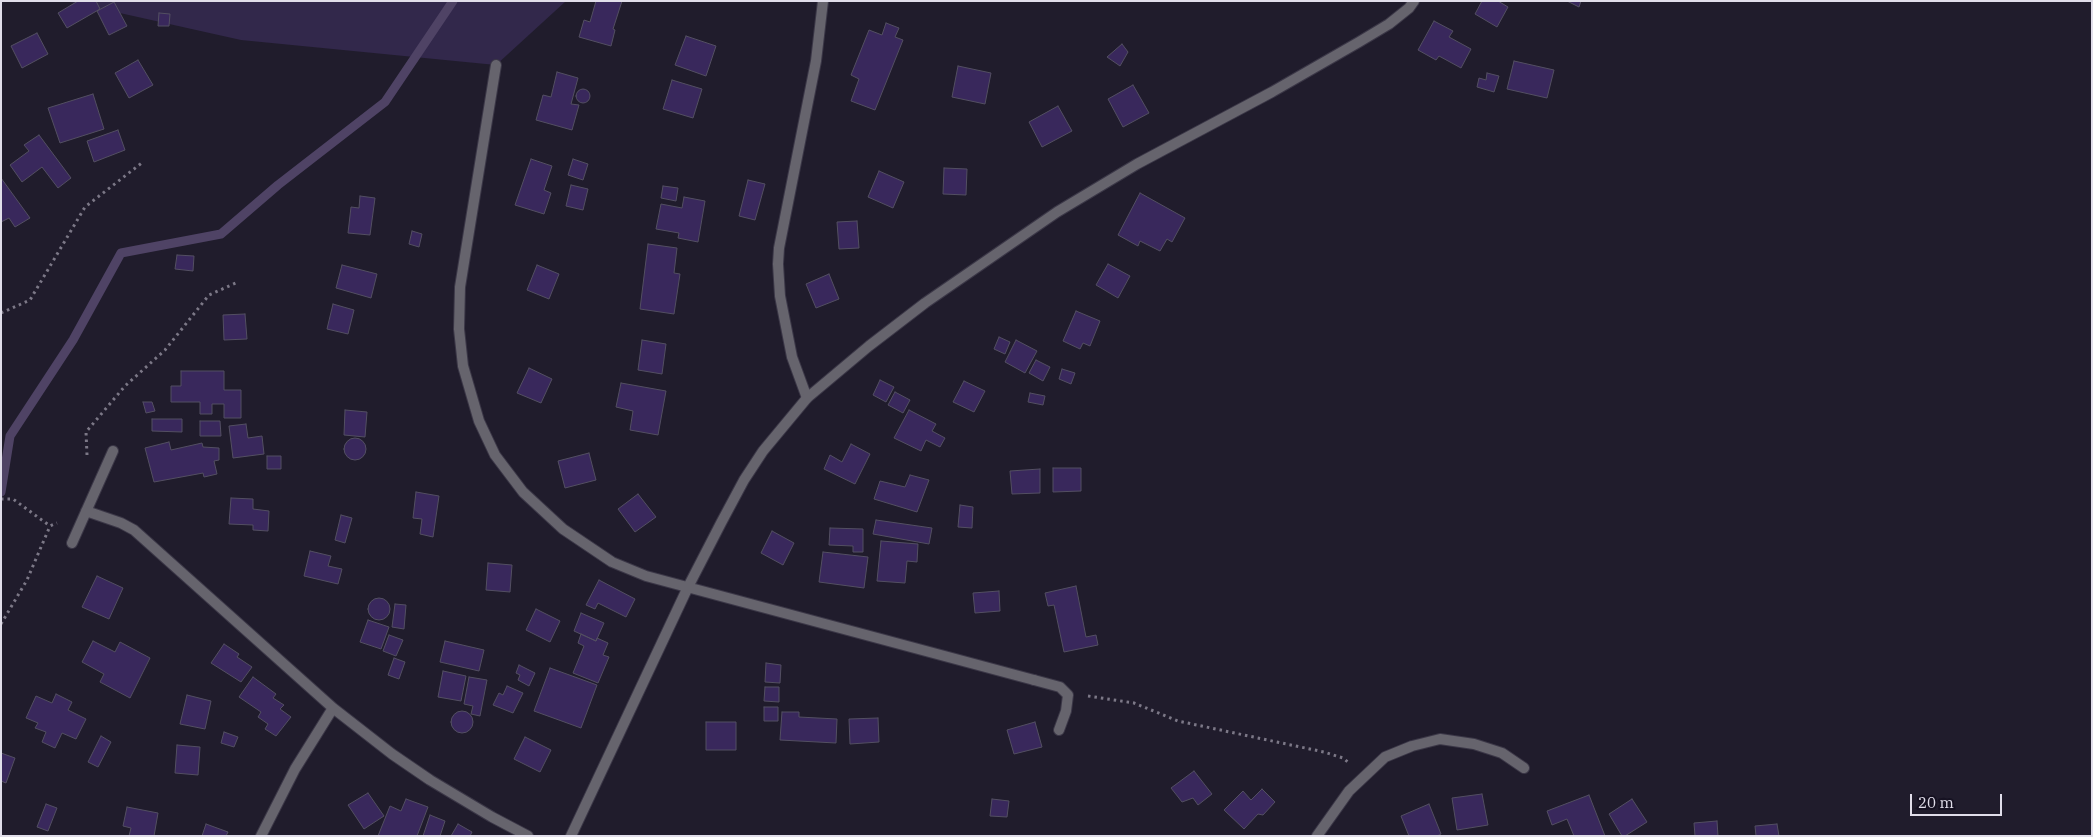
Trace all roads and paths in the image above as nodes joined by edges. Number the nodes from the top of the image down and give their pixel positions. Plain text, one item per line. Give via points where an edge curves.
1 (823, 1) edge
2 (1414, 1) edge
3 (496, 65) dead end
4 (143, 162) dead end
5 (238, 282) dead end
6 (1, 313) edge
7 (807, 398) junction
8 (113, 451) dead end
9 (87, 459) dead end
10 (1, 499) edge
11 (86, 511) junction
12 (50, 526) junction
13 (72, 543) dead end
14 (688, 587) junction
15 (1, 624) edge
16 (1068, 695) junction
17 (333, 708) junction
18 (1059, 730) dead end
19 (1524, 768) dead end
20 (1366, 775) junction
21 (261, 836) edge
22 (528, 836) edge
23 (571, 836) edge
24 (1318, 836) edge

1 - 7 street via 816,61 778,264 780,296 792,357
2 - 7 street via 1389,24 1359,42 1137,164 1057,212 925,303
3 - 14 street via 460,287 463,366 479,421 495,455 512,477 563,529 612,562 646,576
4 - 6 path via 85,207 30,300
5 - 9 path via 208,295 166,350 125,386 86,432
7 - 14 street via 782,426 744,480
8 - 11 street
10 - 12 path via 13,499
11 - 12 path
11 - 13 street
11 - 17 street via 134,530
12 - 15 path via 27,580
14 - 16 street via 1060,687
14 - 23 street
16 - 18 street
16 - 20 path via 1134,703 1178,721 1324,752 1342,758
17 - 21 street via 295,768
17 - 22 street via 430,780
19 - 20 street via 1502,753 1474,744 1440,739 1385,757
20 - 24 street via 1349,791

